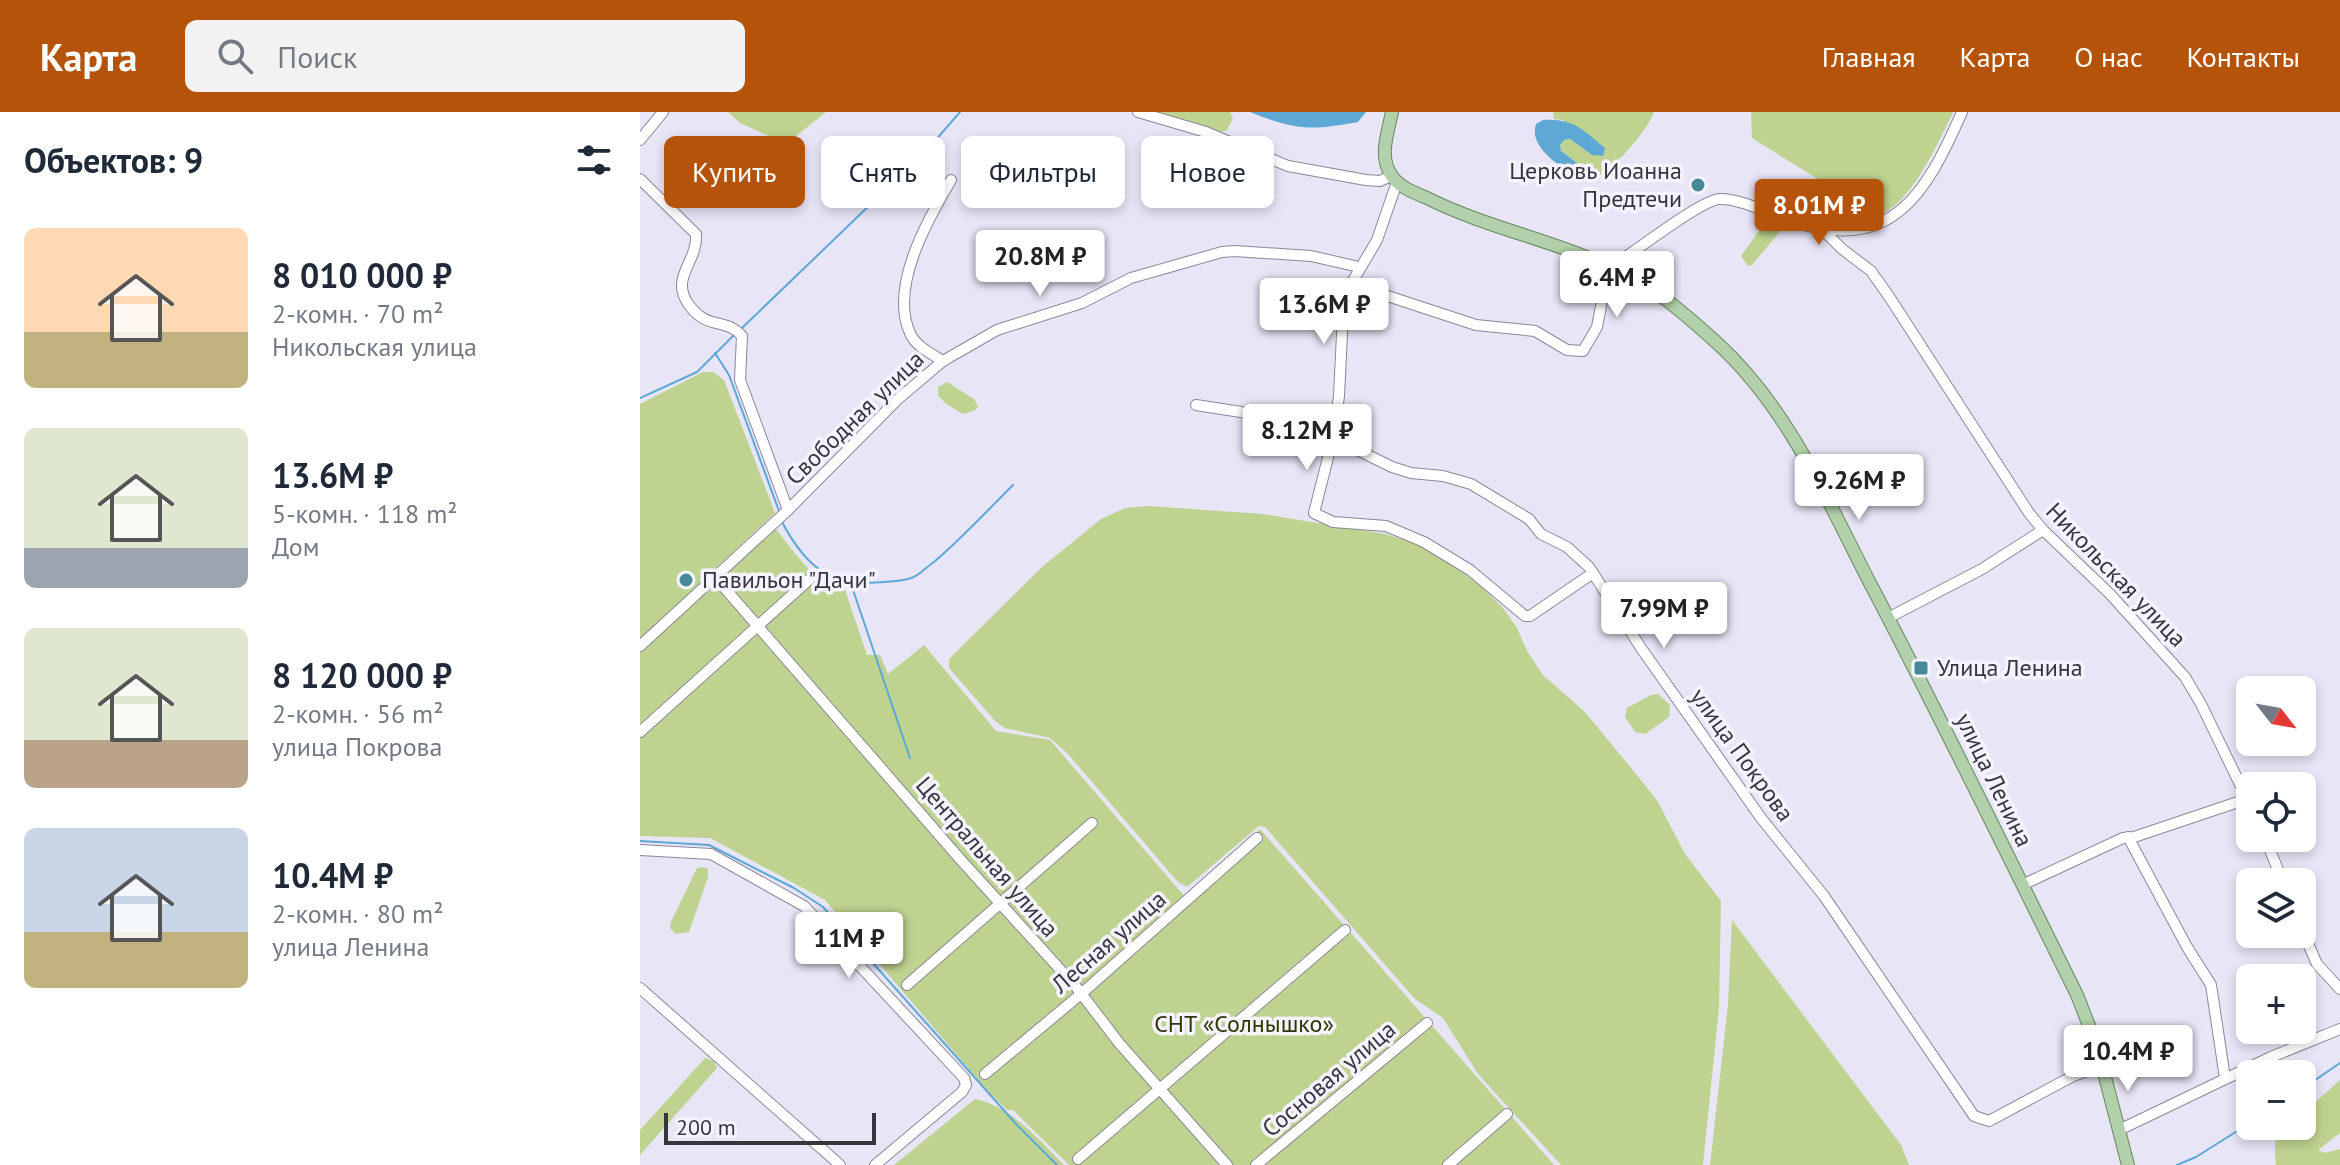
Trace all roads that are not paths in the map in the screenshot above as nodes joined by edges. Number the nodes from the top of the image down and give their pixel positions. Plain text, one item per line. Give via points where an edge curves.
1 (663, 112) edge
2 (1138, 112) edge
3 (1392, 112) edge
4 (1962, 112) edge
5 (640, 140) edge
6 (640, 179) edge
7 (1394, 179) junction
8 (951, 180) dead end
9 (1824, 231) junction
10 (1359, 267) junction
11 (1615, 268) junction
12 (1351, 284) junction
13 (943, 361) junction
14 (1196, 405) dead end
15 (1333, 438) junction
16 (788, 510) junction
17 (2043, 530) junction
18 (1593, 573) junction
19 (715, 577) junction
20 (812, 577) dead end
21 (1888, 618) junction
22 (759, 627) junction
23 (640, 646) edge
24 (640, 732) edge
25 (2236, 775) edge
26 (2236, 806) edge
27 (1092, 823) dead end
28 (2128, 837) junction
29 (1257, 838) dead end
30 (640, 850) edge
31 (2022, 885) junction
32 (999, 903) junction
33 (1345, 930) dead end
34 (2309, 948) edge
35 (907, 985) dead end
36 (640, 988) edge
37 (2340, 989) edge
38 (1081, 994) junction
39 (1427, 1023) dead end
40 (2340, 1029) edge
41 (2103, 1065) junction
42 (985, 1074) dead end
43 (2225, 1078) junction
44 (1159, 1088) junction
45 (1507, 1114) dead end
46 (2119, 1130) junction
47 (1078, 1159) dead end
48 (840, 1165) edge
49 (875, 1165) edge
50 (1227, 1165) edge
51 (1256, 1165) edge
52 (1448, 1165) edge
53 (2128, 1165) edge

1 - 5 street
2 - 7 street via 1206,132 1288,166 1366,180
3 - 7 main road via 1384,157
4 - 9 street via 1927,177 1896,215 1874,227
6 - 16 street via 696,234 697,245 682,275 684,298 702,320 733,327 742,336 740,380
7 - 10 street via 1377,240
7 - 11 main road, улица Ленина via 1461,214
8 - 13 street via 909,268 905,307 910,334
9 - 11 street via 1734,201 1712,200
9 - 17 street, Никольская улица via 1871,271
10 - 12 street
10 - 13 street, Свободная улица via 1311,256 1222,252 1131,278 1082,303 997,330
11 - 12 street via 1597,327 1583,351 1535,331 1476,325
11 - 21 main road, улица Ленина via 1658,294 1747,374 1793,437
12 - 15 street via 1343,313
13 - 16 street, Свободная улица
14 - 15 street, улица Покрова
15 - 18 street, улица Покрова via 1392,467 1484,490 1529,519 1541,534 1567,547
15 - 18 street via 1314,513 1333,522 1386,526 1424,542 1470,570 1525,616
16 - 19 street, Свободная улица
17 - 21 street
17 - 25 street, Никольская улица via 2185,677
18 - 41 street, улица Покрова via 1761,818 1824,896 1980,1120 1989,1121
19 - 22 street, Центральная улица
19 - 23 street, Свободная улица
20 - 22 street
21 - 31 main road, улица Ленина
22 - 24 street
22 - 32 street, Центральная улица
26 - 28 street
27 - 32 street
28 - 31 street
28 - 43 street via 2211,985
29 - 38 street, Лесная улица
30 - 49 street via 711,854 804,906 964,1078 962,1092
31 - 41 main road, улица Ленина via 2077,995
32 - 35 street
32 - 38 street, Центральная улица
33 - 44 street
34 - 37 street
36 - 48 street
38 - 42 street, Лесная улица
38 - 44 street, Центральная улица
39 - 51 street, Сосновая улица
40 - 43 street
41 - 46 main road, улица Ленина
43 - 46 street
44 - 47 street
44 - 50 street, Центральная улица
45 - 52 street
46 - 53 main road, улица Ленина

